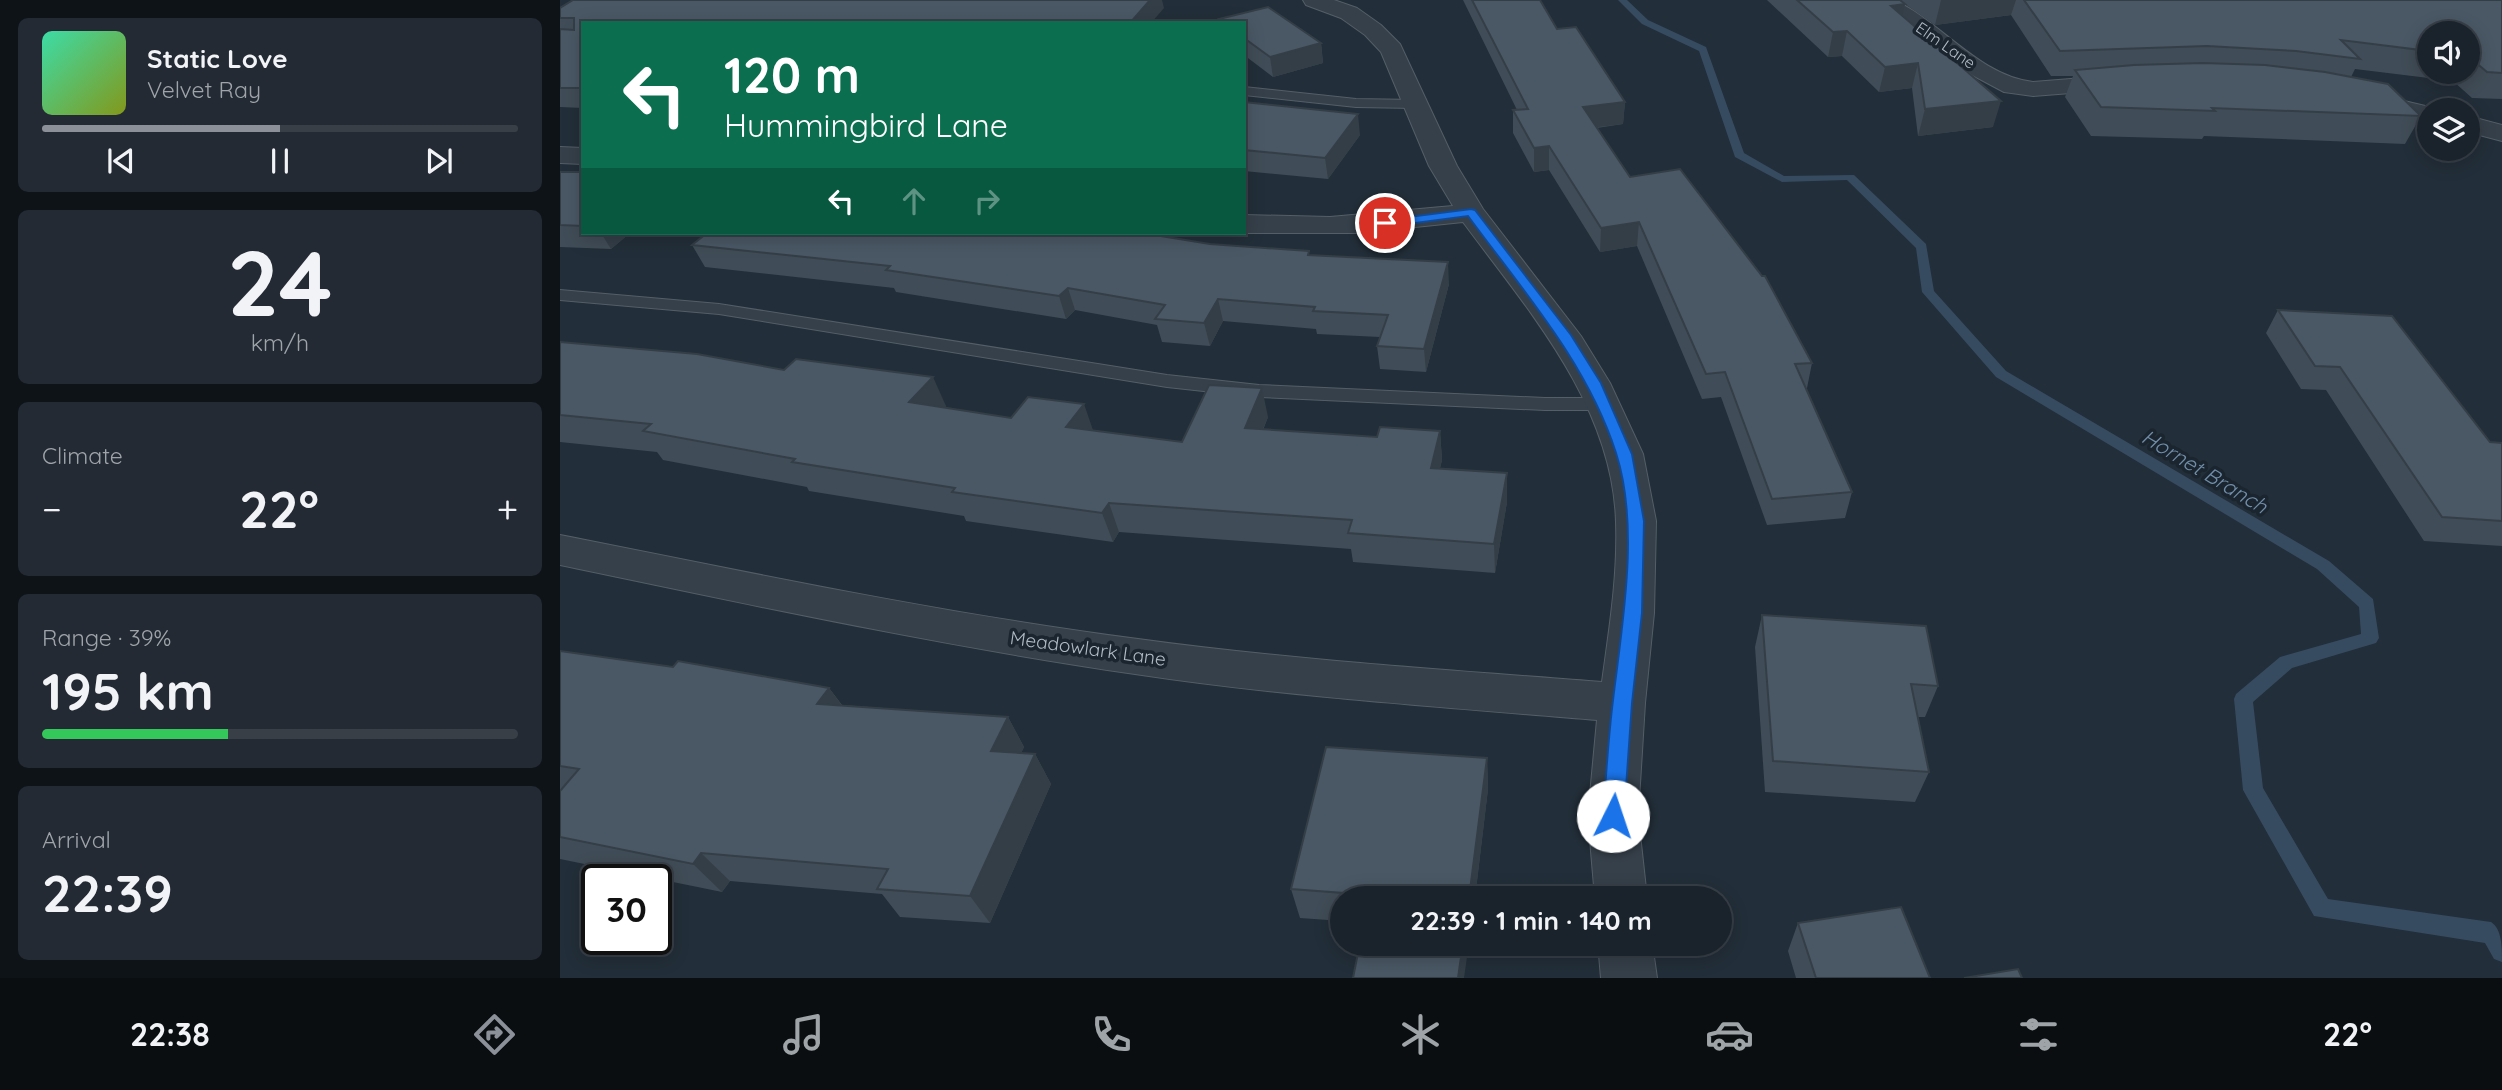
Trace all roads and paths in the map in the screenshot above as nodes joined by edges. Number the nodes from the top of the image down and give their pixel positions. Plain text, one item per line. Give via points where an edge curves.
1 (1314, 0) edge
2 (1880, 0) edge
3 (2144, 82) edge
4 (1246, 91) edge
5 (2338, 93) edge
6 (1415, 104) junction
7 (2417, 111) edge
8 (2480, 127) edge
9 (2502, 133) edge
10 (560, 155) edge
11 (581, 156) edge
12 (1471, 212) junction
13 (1246, 224) edge
14 (560, 295) edge
15 (1602, 404) junction
16 (560, 550) edge
17 (1622, 703) junction
18 (1620, 886) edge
19 (1626, 956) edge
20 (1629, 978) edge

1 - 6 street via 1349,13 1383,39 1392,49
2 - 3 street, Elm Lane via 1982,71 2013,87
4 - 6 lane
5 - 7 street
6 - 12 street via 1443,166
8 - 9 street
10 - 11 street
12 - 13 street via 1358,226
12 - 15 street via 1564,335
14 - 15 lane via 719,309 1155,379 1259,391
15 - 17 street via 1624,454 1636,521 1633,613
16 - 17 street, Meadowlark Lane via 1070,648 1237,669
17 - 18 street via 1613,816
19 - 20 street

